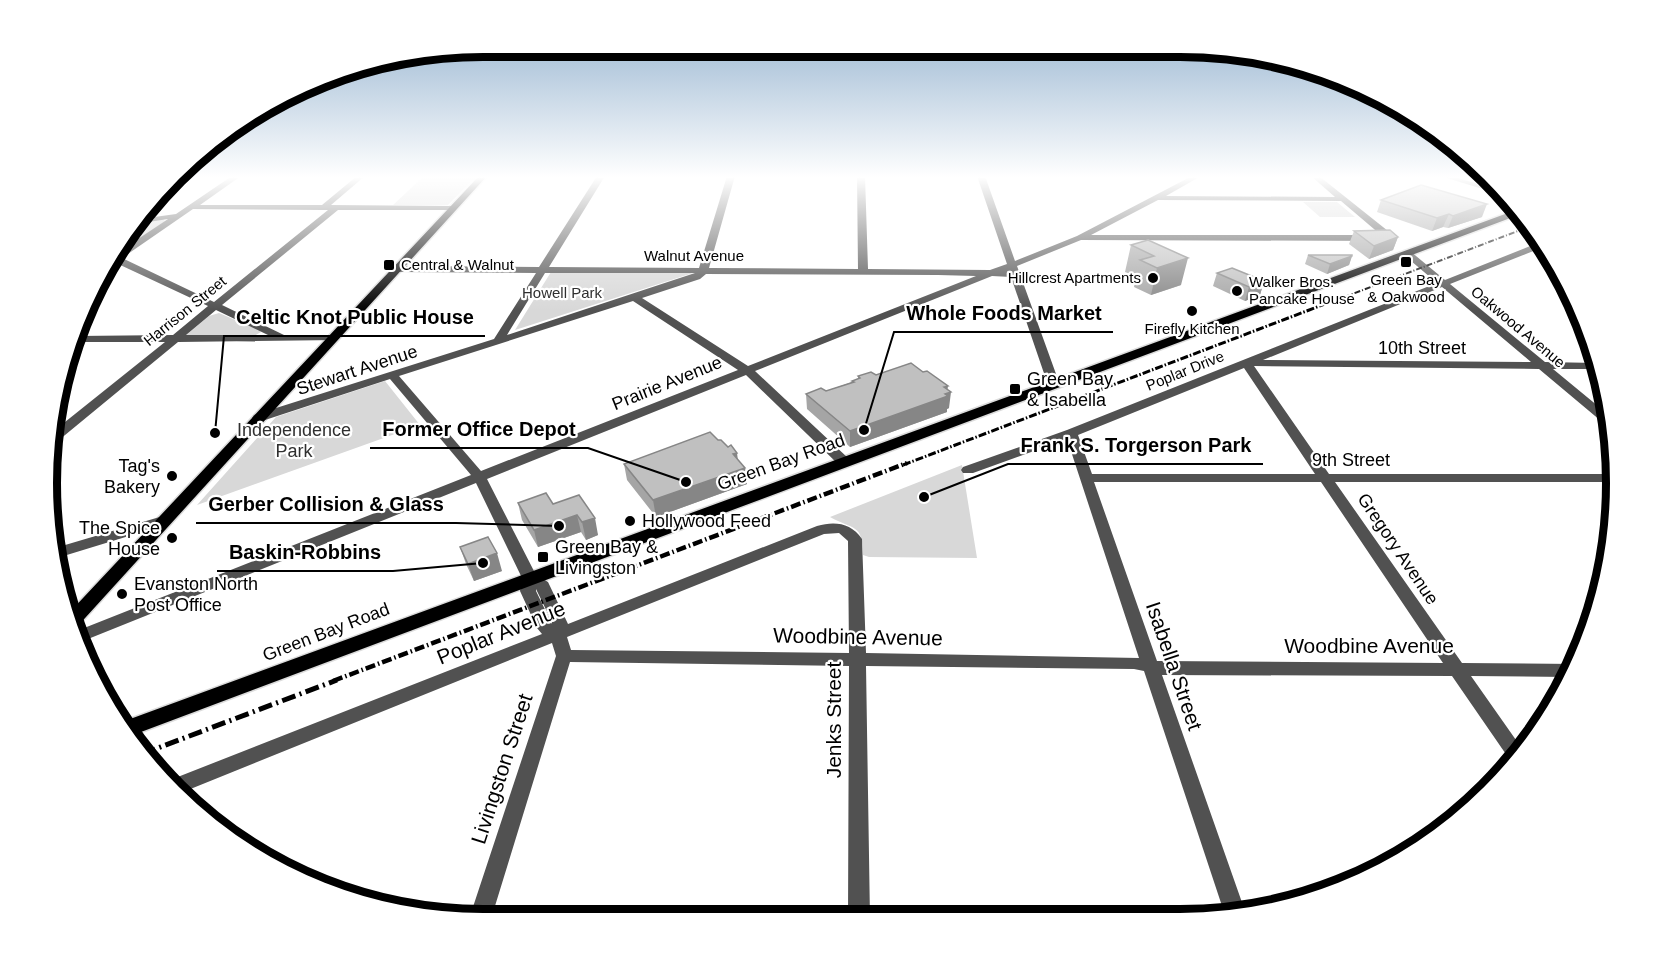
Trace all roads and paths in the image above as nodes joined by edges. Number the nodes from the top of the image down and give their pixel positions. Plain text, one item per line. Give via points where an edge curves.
1 (170, 221) edge
2 (319, 221) edge
3 (441, 221) edge
4 (572, 221) edge
5 (718, 221) edge
6 (862, 221) edge
7 (997, 221) edge
8 (1113, 221) edge
9 (1370, 221) edge
10 (1494, 221) edge
11 (1080, 238) junction
12 (1535, 247) edge
13 (126, 250) edge
14 (1407, 253) junction
15 (119, 262) edge
16 (397, 269) junction
17 (1014, 269) junction
18 (541, 270) junction
19 (703, 271) junction
20 (863, 271) junction
21 (991, 272) junction
22 (1444, 284) junction
23 (636, 298) junction
24 (215, 307) junction
25 (177, 338) junction
26 (283, 338) junction
27 (333, 338) junction
28 (82, 339) edge
29 (498, 342) junction
30 (1246, 363) junction
31 (1542, 366) junction
32 (1589, 366) edge
33 (748, 371) junction
34 (393, 376) junction
35 (1054, 385) junction
36 (1600, 414) edge
37 (258, 418) junction
38 (1071, 433) junction
39 (60, 434) edge
40 (843, 461) junction
41 (968, 470) dead end
42 (480, 478) junction
43 (1086, 478) junction
44 (1326, 478) junction
45 (1606, 478) edge
46 (163, 521) junction
47 (842, 528) joint
48 (63, 551) edge
49 (530, 578) junction
50 (78, 613) edge
51 (85, 635) edge
52 (558, 635) junction
53 (564, 656) junction
54 (857, 660) junction
55 (1158, 668) junction
56 (1456, 669) junction
57 (1563, 670) edge
58 (134, 726) edge
59 (1512, 750) edge
60 (182, 784) edge
61 (1233, 905) edge
62 (483, 909) edge
63 (859, 909) edge

1 - 13 street
2 - 24 street, Harrison Street
3 - 16 main road
4 - 18 street
5 - 19 street
6 - 20 street
7 - 17 street
8 - 11 street
9 - 11 street via 1386,238
10 - 14 main road, Green Bay Road
11 - 17 street
12 - 22 street, Poplar Drive
14 - 22 street, Oakwood Avenue
14 - 35 main road, Green Bay Road
15 - 24 street
16 - 18 street, Walnut Avenue
16 - 27 main road
17 - 21 street, Walnut Avenue
17 - 35 street
18 - 19 street, Walnut Avenue
18 - 29 street
19 - 20 street, Walnut Avenue
19 - 23 street, Stewart Avenue via 697,277
20 - 21 street, Walnut Avenue
21 - 33 street, Prairie Avenue
22 - 30 street, Poplar Drive
22 - 31 street, Oakwood Avenue
23 - 29 street, Stewart Avenue
23 - 33 street
24 - 25 street, Harrison Street
24 - 26 street
25 - 26 street
25 - 28 street
25 - 39 street, Harrison Street
26 - 27 street
27 - 37 main road
29 - 34 street, Stewart Avenue
30 - 31 street, 10th Street
30 - 38 street, Poplar Drive
30 - 44 street, Gregory Avenue
31 - 32 street, 10th Street
31 - 36 street, Oakwood Avenue
33 - 40 street
33 - 42 street, Prairie Avenue
34 - 37 street, Stewart Avenue
34 - 42 street
35 - 40 main road, Green Bay Road
37 - 46 main road
38 - 41 street
38 - 43 street, Isabella Street
40 - 49 main road, Green Bay Road
42 - 49 street
42 - 51 street, Prairie Avenue
43 - 44 street, 9th Street
43 - 55 street, Isabella Street
44 - 45 street, 9th Street
44 - 56 street, Gregory Avenue
46 - 48 street
46 - 50 main road
47 - 52 street, Poplar Avenue via 822,529
47 - 54 street, Jenks Street via 855,539
49 - 52 street via 528,591 545,628
49 - 58 main road, Green Bay Road
52 - 53 street
52 - 60 street, Poplar Avenue
53 - 54 street, Woodbine Avenue
53 - 62 street, Livingston Street
54 - 55 street, Woodbine Avenue via 1134,663
54 - 63 street, Jenks Street
55 - 56 street, Woodbine Avenue
55 - 61 street, Isabella Street
56 - 57 street, Woodbine Avenue
56 - 59 street, Gregory Avenue

